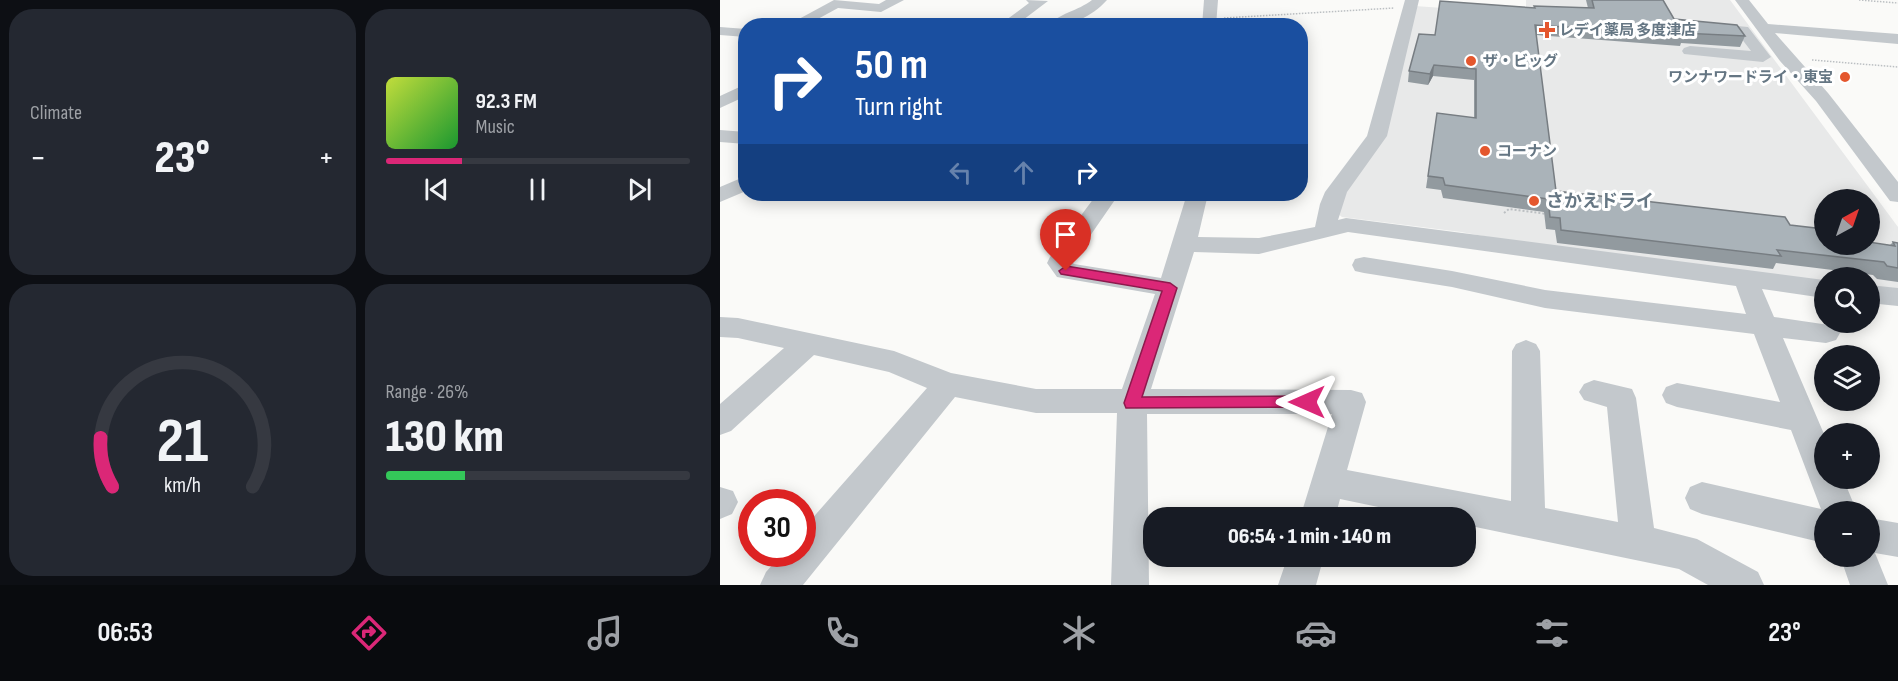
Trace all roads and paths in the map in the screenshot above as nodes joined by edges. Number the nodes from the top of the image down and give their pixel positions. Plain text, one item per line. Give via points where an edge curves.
1 (897, 0) edge
2 (1033, 0) edge
3 (1100, 0) edge
4 (1211, 0) edge
5 (1742, 0) edge
6 (1859, 0) edge
7 (840, 2) edge
8 (1411, 3) edge
9 (1898, 3) edge
10 (809, 18) edge
11 (1016, 18) edge
12 (1070, 18) edge
13 (1209, 18) edge
14 (1252, 18) edge
15 (1686, 25) edge
16 (1764, 28) junction
17 (720, 32) edge
18 (738, 33) edge
19 (1898, 39) edge
20 (1690, 51) dead end
21 (1786, 58) junction
22 (1898, 67) edge
23 (738, 93) edge
24 (720, 103) edge
25 (720, 136) edge
26 (738, 137) edge
27 (738, 186) edge
28 (1896, 192) edge
29 (720, 196) edge
30 (1103, 201) edge
31 (1195, 201) edge
32 (1548, 205) edge
33 (1504, 213) dead end
34 (1326, 232) junction
35 (1185, 244) junction
36 (1364, 265) dead end
37 (1746, 280) junction
38 (1170, 288) junction
39 (1814, 288) edge
40 (1880, 295) edge
41 (1898, 297) edge
42 (1764, 325) junction
43 (720, 327) edge
44 (1814, 331) edge
45 (810, 343) junction
46 (1526, 351) dead end
47 (948, 384) junction
48 (1594, 392) dead end
49 (1677, 395) dead end
50 (1132, 403) junction
51 (1802, 419) junction
52 (720, 422) edge
53 (1814, 448) edge
54 (1327, 481) junction
55 (1702, 498) dead end
56 (1320, 507) edge
57 (1528, 521) junction
58 (1814, 524) edge
59 (1880, 537) edge
60 (1898, 540) edge
61 (1638, 543) junction
62 (1303, 567) edge
63 (1862, 567) edge
64 (1740, 584) edge
65 (779, 585) edge
66 (1130, 585) edge
67 (1297, 585) edge
68 (1869, 585) edge

1 - 7 street via 881,8
2 - 11 street via 1041,1
3 - 12 street
4 - 13 street
5 - 16 street
6 - 9 path
7 - 10 street
8 - 14 path
8 - 34 street via 1377,136 1334,191 1325,214
15 - 20 street via 1743,30 1763,56
16 - 19 street
16 - 21 street
17 - 18 street
21 - 22 path
21 - 28 street via 1822,97
23 - 24 street
25 - 26 street
27 - 29 street
30 - 38 street via 1059,263 1066,271
31 - 35 street
32 - 33 path via 1549,214 1514,208
34 - 35 street via 1259,246
34 - 37 street via 1346,225
35 - 38 street
36 - 42 street via 1545,299
37 - 39 street
37 - 42 street
38 - 50 street
40 - 41 street
42 - 44 street
42 - 51 street
43 - 45 street
45 - 47 street via 894,362
45 - 52 street
46 - 57 street
47 - 50 street via 1036,401
47 - 65 street
48 - 61 street via 1622,398
49 - 51 street via 1722,413
50 - 54 street via 1350,402
50 - 66 street
51 - 53 street
54 - 56 street
54 - 57 street
55 - 58 street
57 - 61 street
59 - 60 street
61 - 64 street via 1684,552
62 - 67 street
63 - 68 street

